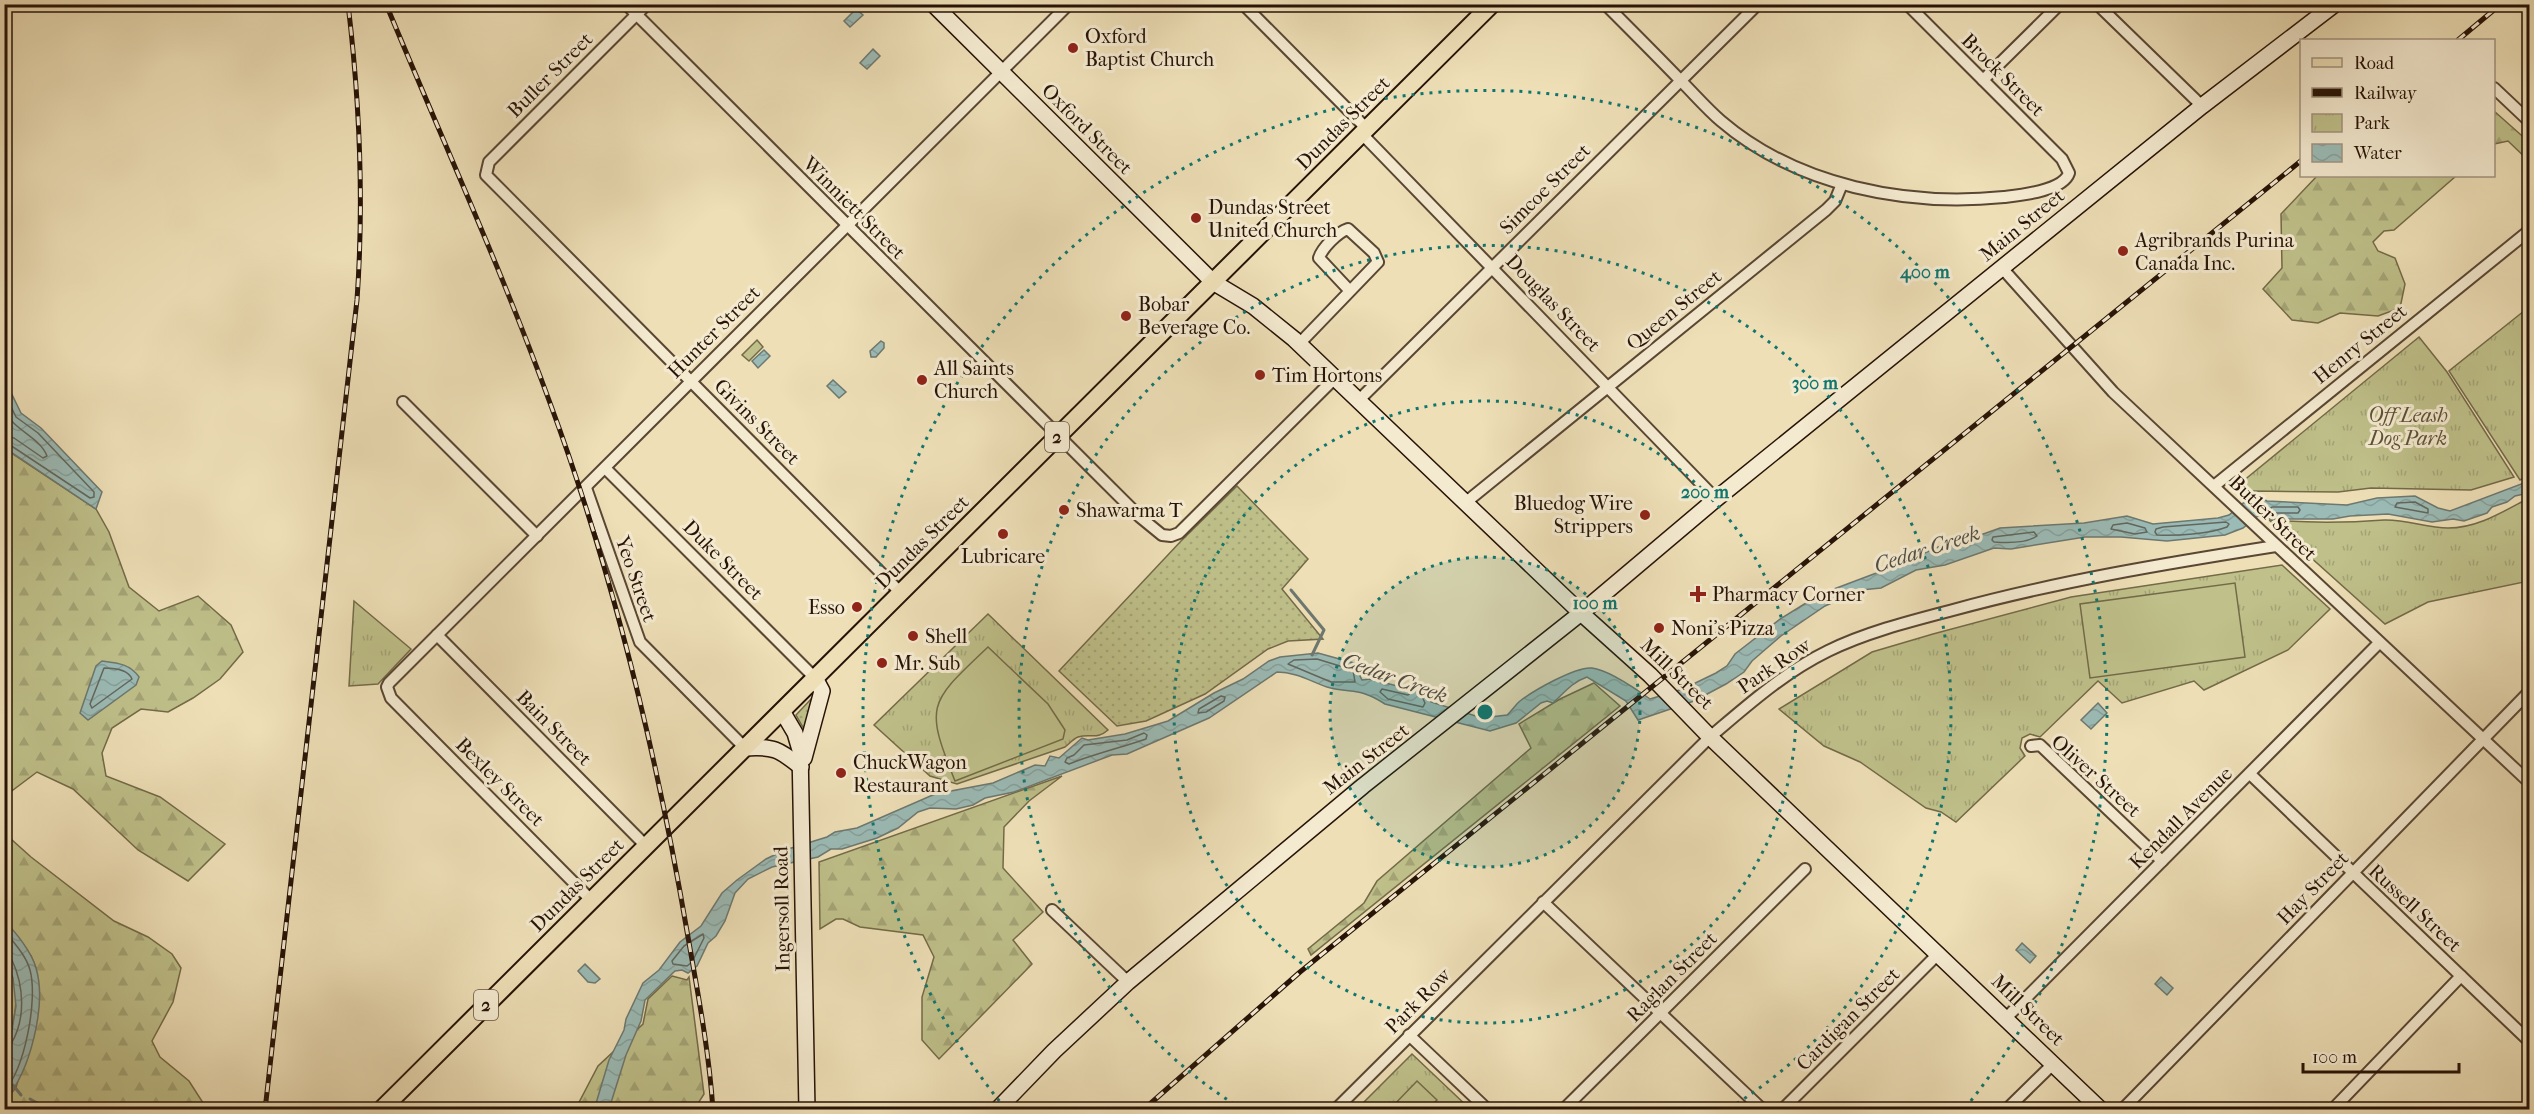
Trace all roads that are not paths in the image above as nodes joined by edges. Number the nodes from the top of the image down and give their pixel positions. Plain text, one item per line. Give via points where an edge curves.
1 (626, 4) edge
2 (647, 4) edge
3 (933, 4) edge
4 (1069, 4) edge
5 (1243, 4) edge
6 (1492, 4) edge
7 (1605, 4) edge
8 (1758, 4) edge
9 (1907, 4) edge
10 (2060, 4) edge
11 (2097, 4) edge
12 (2335, 4) edge
13 (637, 15) junction
14 (1000, 72) junction
15 (1681, 80) junction
16 (1983, 80) junction
17 (2495, 90) edge
18 (2202, 106) junction
19 (2529, 122) edge
20 (1365, 131) junction
21 (486, 175) joint
22 (1842, 184) junction
23 (846, 225) junction
24 (2529, 230) edge
25 (1492, 266) junction
26 (2002, 268) junction
27 (1213, 282) junction
28 (1350, 291) junction
29 (1299, 344) junction
30 (1335, 378) junction
31 (691, 381) junction
32 (1608, 387) junction
33 (1359, 400) junction
34 (403, 402) dead end
35 (1057, 437) junction
36 (605, 468) junction
37 (2214, 486) junction
38 (586, 488) junction
39 (1716, 499) junction
40 (1466, 503) junction
41 (537, 536) junction
42 (2276, 546) junction
43 (901, 593) junction
44 (1581, 613) junction
45 (437, 635) junction
46 (2379, 643) junction
47 (815, 678) junction
48 (387, 687) joint
49 (2529, 691) edge
50 (782, 711) junction
51 (1710, 737) junction
52 (2483, 739) junction
53 (2031, 746) dead end
54 (745, 748) junction
55 (801, 767) junction
56 (2250, 774) junction
57 (2529, 783) edge
58 (646, 846) junction
59 (2162, 861) junction
60 (1805, 869) dead end
61 (2353, 874) junction
62 (591, 900) junction
63 (1543, 902) junction
64 (1052, 910) dead end
65 (1939, 953) junction
66 (2461, 976) junction
67 (1128, 982) junction
68 (1661, 1013) junction
69 (2007, 1018) junction
70 (1408, 1035) junction
71 (2529, 1042) edge
72 (2053, 1064) junction
73 (381, 1110) edge
74 (807, 1110) edge
75 (997, 1110) edge
76 (1335, 1110) edge
77 (1488, 1110) edge
78 (1563, 1110) edge
79 (1763, 1110) edge
80 (1782, 1110) edge
81 (2007, 1110) edge
82 (2101, 1110) edge
83 (2122, 1110) edge
84 (2332, 1110) edge

1 - 13 street, Winniett Street
2 - 13 street, Buller Street
3 - 14 main road, Oxford Street
4 - 14 street, Hunter Street
5 - 20 street, Douglas Street
6 - 20 main road, Dundas Street / 2
7 - 15 street
8 - 15 street, Simcoe Street
9 - 16 street, Brock Street
10 - 16 street
11 - 18 street
12 - 18 main road, Main Street
13 - 21 street, Buller Street via 489,162
13 - 23 street, Winniett Street
14 - 23 street, Hunter Street
14 - 27 main road, Oxford Street
15 - 22 street via 1720,120 1745,138 1786,161
15 - 25 street, Simcoe Street
16 - 22 street, Brock Street via 2062,159 2069,173 2064,182 1988,199 1910,197
17 - 19 street
18 - 26 main road, Main Street
20 - 25 street, Douglas Street
20 - 27 main road, Dundas Street / 2
21 - 31 street, Givins Street
22 - 32 street, Queen Street via 1826,210
23 - 31 street, Hunter Street
23 - 35 street, Winniett Street
24 - 37 street, Henry Street
25 - 32 street, Douglas Street
25 - 33 street, Simcoe Street
26 - 37 street, Butler Street via 2085,363
26 - 39 main road, Main Street
27 - 29 main road, Mill Street via 1257,309
27 - 35 main road, Dundas Street / 2
28 - 28 street via 1378,259 1348,229 1319,258
28 - 29 street
29 - 30 main road, Mill Street
30 - 33 main road, Mill Street
30 - 35 street, Winniett Street via 1174,536 1156,532
31 - 36 street, Hunter Street
31 - 43 street, Givins Street
32 - 39 street, Douglas Street
32 - 40 street, Queen Street
33 - 40 main road, Mill Street
34 - 41 street
35 - 43 main road, Dundas Street / 2
36 - 38 street, Hunter Street
36 - 47 street, Duke Street
37 - 42 street, Butler Street
38 - 41 street, Hunter Street
38 - 54 street, Yeo Street via 640,642
39 - 44 main road, Main Street
40 - 44 main road, Mill Street
41 - 45 street, Hunter Street
42 - 46 street, Butler Street
42 - 51 street, Park Row via 2053,585 1864,636 1779,679
43 - 47 main road, Dundas Street / 2
44 - 51 main road, Mill Street
44 - 67 main road, Main Street via 1363,786
45 - 48 street, Hunter Street
45 - 58 street, Bain Street
46 - 52 street, Butler Street
46 - 56 street, Kendall Avenue
47 - 50 main road, Dundas Street / 2
47 - 55 main road via 822,692
48 - 62 street, Bexley Street via 391,698
49 - 52 street, Hay Street
50 - 54 main road, Dundas Street / 2
50 - 55 main road, Ingersoll Road via 798,741
51 - 63 street, Park Row
51 - 65 main road, Mill Street
52 - 57 street, Butler Street
52 - 61 street, Hay Street
53 - 59 street, Oliver Street via 2040,745
54 - 55 main road via 768,746 782,751
54 - 58 main road, Dundas Street / 2
55 - 74 main road, Ingersoll Road
56 - 59 street, Kendall Avenue
56 - 61 street, Russell Street
58 - 62 main road, Dundas Street / 2
59 - 69 street, Kendall Avenue
60 - 68 street, Raglan Street
61 - 66 street, Russell Street
61 - 83 street, Hay Street
62 - 73 main road, Dundas Street / 2
63 - 68 street
63 - 70 street, Park Row
64 - 67 street
65 - 69 main road, Mill Street
65 - 80 street, Cardigan Street
66 - 71 street, Russell Street
66 - 84 street
67 - 75 main road, Main Street
68 - 78 street, Raglan Street
68 - 79 street
69 - 72 main road, Mill Street
70 - 76 street, Park Row
70 - 77 street
72 - 81 street
72 - 82 main road, Mill Street

